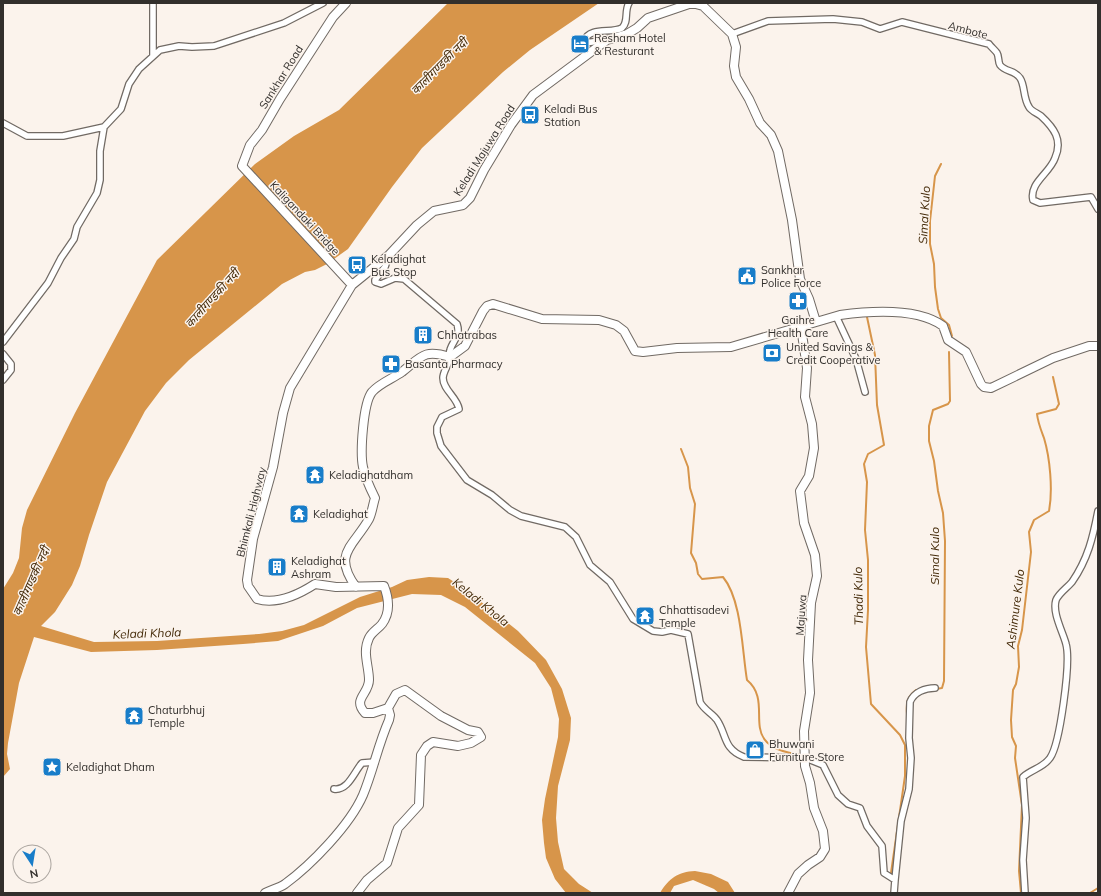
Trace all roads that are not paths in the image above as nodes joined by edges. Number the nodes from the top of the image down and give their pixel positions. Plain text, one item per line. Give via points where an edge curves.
1 (153, 3) edge
2 (323, 3) edge
3 (346, 3) edge
4 (629, 3) edge
5 (732, 34) junction
6 (607, 40) junction
7 (153, 55) junction
8 (3, 123) edge
9 (104, 127) junction
10 (242, 166) joint
11 (1098, 209) edge
12 (389, 255) junction
13 (352, 285) junction
14 (836, 316) junction
15 (816, 322) junction
16 (801, 326) junction
17 (3, 342) edge
18 (1098, 346) edge
19 (3, 354) edge
20 (450, 357) junction
21 (3, 380) edge
22 (865, 392) dead end
23 (1098, 511) edge
24 (356, 587) junction
25 (935, 688) dead end
26 (388, 708) junction
27 (805, 758) junction
28 (375, 762) junction
29 (334, 789) dead end
30 (894, 879) junction
31 (265, 893) edge
32 (357, 893) edge
33 (788, 893) edge
34 (894, 893) edge
35 (1025, 893) edge

1 - 7 street
2 - 7 street via 284,23 250,35 214,46 167,48
3 - 10 street, Sankhar Road via 325,30 250,145
4 - 6 street via 626,9 626,22 622,28 598,31 584,41 585,43
5 - 6 street, Keladi Majuwa Road via 703,6 692,3 648,18 627,34
5 - 11 street, Ambote via 768,21 833,19 862,22 880,30 902,22 989,44 997,53 1000,65 1016,72 1021,79 1029,108 1055,130 1058,137 1056,157 1052,166 1034,186 1033,200 1040,203 1090,197
5 - 15 street via 736,47 736,77 778,151 792,220 800,279
6 - 12 street, Keladi Majuwa Road via 533,95 507,131 470,198 463,205 434,211
7 - 9 street via 129,84 121,110
8 - 9 street via 27,136 63,136
9 - 17 street via 97,193 77,227 74,240 48,283
10 - 13 street, Kaligandaki Bridge
12 - 13 street, Keladi Majuwa Road
12 - 20 street via 375,282 381,284 395,278 404,279 457,324 458,332 450,350
13 - 24 street, Bhimkali Highway via 290,388 273,467 253,539 247,580 257,599 274,602 303,592 315,584 326,587
14 - 15 street
14 - 18 street via 891,312 920,315 939,323 946,329 948,340 966,352 980,384 991,388 1053,358 1089,346
14 - 22 street via 856,359
15 - 16 street
16 - 20 street via 731,347 677,348 643,352 635,351 624,331 616,325 599,320 542,319 493,304 483,311 465,346
16 - 27 street, Majuwa via 807,368 805,397 812,424 814,448 809,476 800,491 804,523 815,555 817,576 811,603 808,660 810,693 804,731
19 - 21 street via 11,364 11,370
20 - 24 street via 432,352 424,355 371,394 364,417 362,451 366,479 375,498 369,518 344,557 347,573
20 - 27 street via 443,378 459,409 442,417 437,433 441,446 467,480 521,516 564,527 576,537 590,565 610,582 633,619 653,631 671,630 688,634 700,702 717,720 725,740 735,754 744,757
23 - 35 street via 1089,550 1056,604 1067,646 1067,671 1056,747 1046,763 1023,777 1026,818 1023,860
24 - 26 street, Bhimkali Highway via 384,587 389,603 382,623 369,637 365,654 369,681 360,702 360,708 365,713
25 - 30 street via 925,688 910,702 909,789 901,821
26 - 28 street via 389,720
26 - 32 street via 396,694 405,690 440,716 468,730 478,732 481,737 458,746 433,742 425,749 421,755 419,805 398,828 387,863 367,880
27 - 30 street via 823,765 838,795 848,804 860,808 867,826 882,846 884,873
27 - 33 street, Majuwa via 825,849 820,857 798,874
28 - 29 street via 362,763 346,785 339,790
28 - 31 street via 362,798 349,820 310,864 283,886
30 - 34 street

